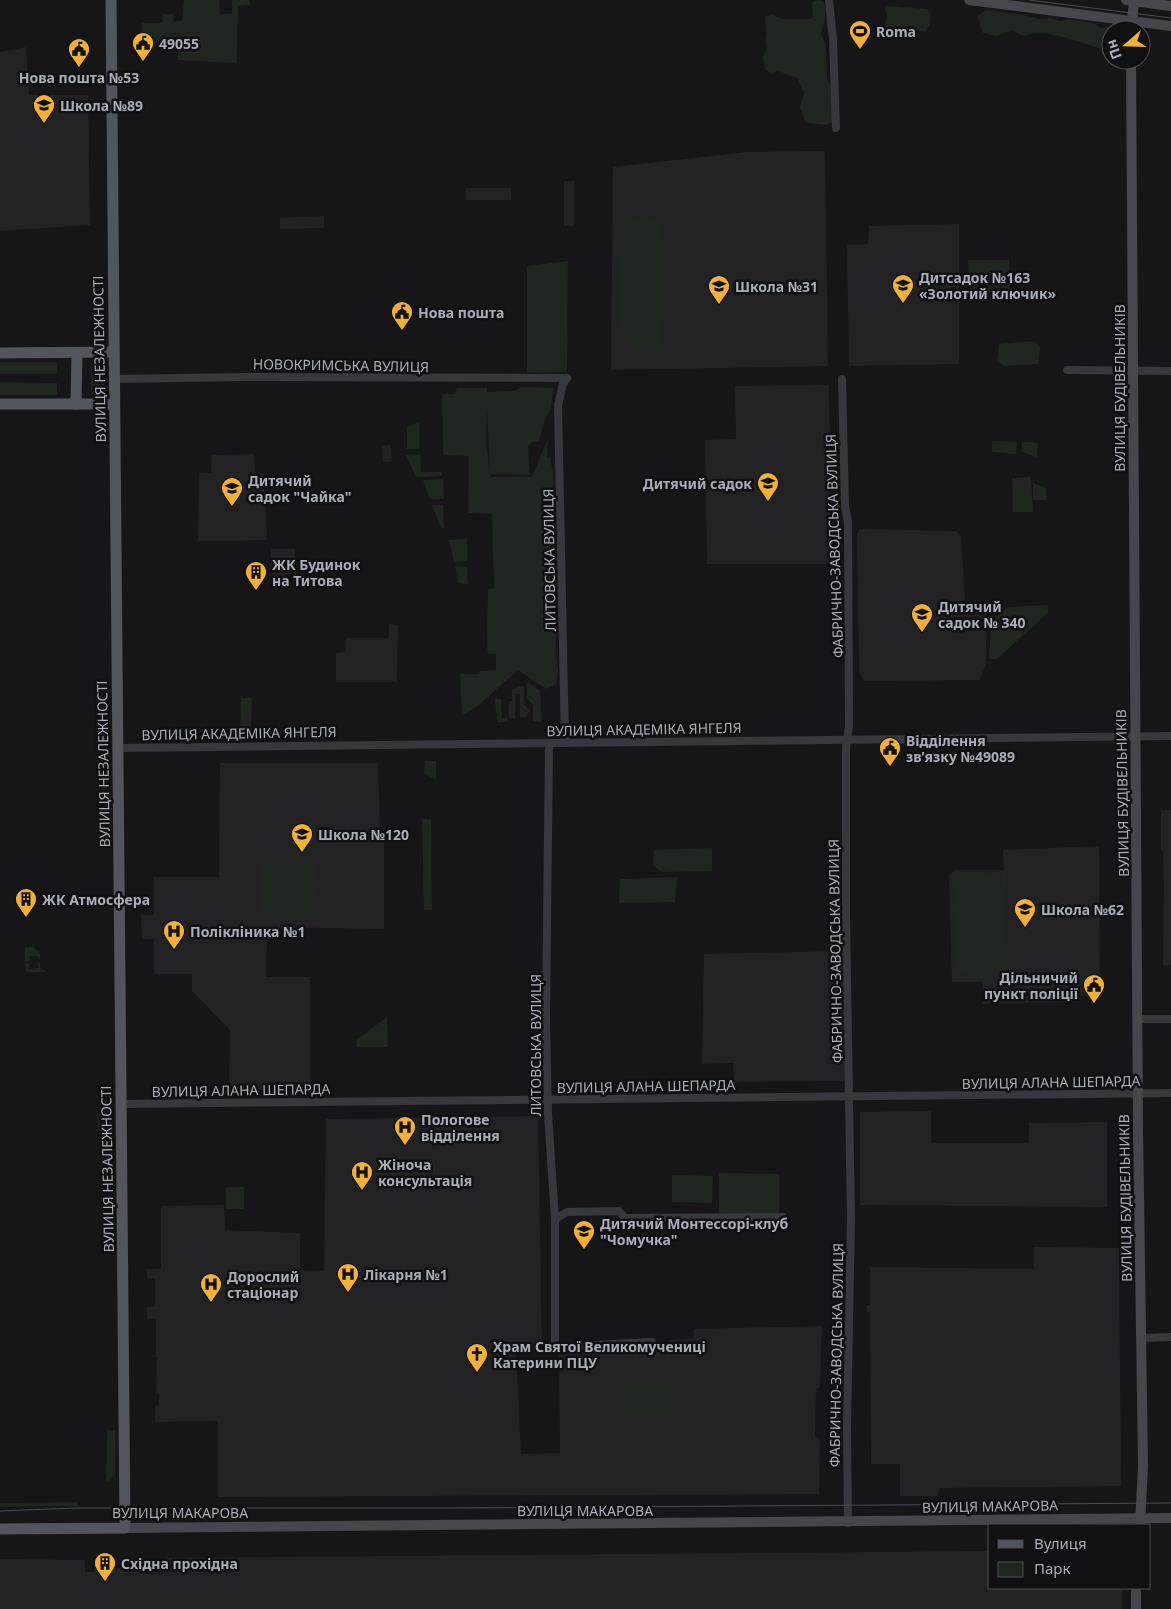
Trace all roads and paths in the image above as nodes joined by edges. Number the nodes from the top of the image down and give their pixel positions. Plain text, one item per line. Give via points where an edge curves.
1 (111, 0) edge
2 (829, 0) edge
3 (969, 0) edge
4 (1130, 0) edge
5 (1171, 6) edge
6 (1101, 20) edge
7 (1132, 20) edge
8 (1151, 25) edge
9 (1171, 26) edge
10 (1131, 70) edge
11 (836, 128) dead end
12 (113, 352) junction
13 (0, 353) edge
14 (76, 353) junction
15 (1068, 370) dead end
16 (1171, 370) edge
17 (1133, 371) junction
18 (567, 378) joint
19 (114, 379) junction
20 (842, 379) dead end
21 (0, 404) edge
22 (76, 404) junction
23 (114, 404) junction
24 (1171, 736) edge
25 (1135, 737) junction
26 (848, 739) junction
27 (565, 742) junction
28 (549, 743) junction
29 (118, 748) junction
30 (1137, 1019) junction
31 (1171, 1019) edge
32 (1171, 1093) edge
33 (1138, 1094) junction
34 (850, 1096) junction
35 (547, 1100) junction
36 (122, 1104) junction
37 (783, 1217) dead end
38 (555, 1219) junction
39 (1171, 1337) edge
40 (1141, 1338) junction
41 (652, 1342) dead end
42 (1171, 1518) edge
43 (1140, 1522) edge
44 (848, 1523) junction
45 (125, 1528) junction
46 (0, 1529) edge
47 (1136, 1589) edge
48 (1136, 1609) edge

1 - 12 main road, ВУЛИЦЯ НЕЗАЛЕЖНОСТІ
2 - 11 street
3 - 6 street
4 - 5 street
4 - 7 street
8 - 9 street
10 - 17 street, ВУЛИЦЯ БУДІВЕЛЬНИКІВ
12 - 14 main road
12 - 19 main road, ВУЛИЦЯ НЕЗАЛЕЖНОСТІ
13 - 14 main road
14 - 22 main road
15 - 17 street
16 - 17 street
17 - 25 street, ВУЛИЦЯ БУДІВЕЛЬНИКІВ
18 - 19 street, НОВОКРИМСЬКА ВУЛИЦЯ via 246,376
18 - 27 street, ЛИТОВСЬКА ВУЛИЦЯ via 558,405
19 - 23 main road, ВУЛИЦЯ НЕЗАЛЕЖНОСТІ
20 - 26 street, ФАБРИЧНО-ЗАВОДСЬКА ВУЛИЦЯ via 848,558
21 - 22 main road
22 - 23 main road
23 - 29 main road, ВУЛИЦЯ НЕЗАЛЕЖНОСТІ
24 - 25 street, ВУЛИЦЯ АКАДЕМІКА ЯНГЕЛЯ
25 - 26 street, ВУЛИЦЯ АКАДЕМІКА ЯНГЕЛЯ
25 - 30 street, ВУЛИЦЯ БУДІВЕЛЬНИКІВ
26 - 27 street, ВУЛИЦЯ АКАДЕМІКА ЯНГЕЛЯ
26 - 34 street, ФАБРИЧНО-ЗАВОДСЬКА ВУЛИЦЯ via 846,845
27 - 28 street, ВУЛИЦЯ АКАДЕМІКА ЯНГЕЛЯ
28 - 29 street, ВУЛИЦЯ АКАДЕМІКА ЯНГЕЛЯ
28 - 35 street, ЛИТОВСЬКА ВУЛИЦЯ
29 - 36 main road, ВУЛИЦЯ НЕЗАЛЕЖНОСТІ
30 - 31 street
30 - 33 street, ВУЛИЦЯ БУДІВЕЛЬНИКІВ
32 - 33 street, ВУЛИЦЯ АЛАНА ШЕПАРДА
33 - 34 street, ВУЛИЦЯ АЛАНА ШЕПАРДА
33 - 40 street, ВУЛИЦЯ БУДІВЕЛЬНИКІВ
34 - 35 street, ВУЛИЦЯ АЛАНА ШЕПАРДА
34 - 44 street, ФАБРИЧНО-ЗАВОДСЬКА ВУЛИЦЯ
35 - 36 street, ВУЛИЦЯ АЛАНА ШЕПАРДА
35 - 38 street, ЛИТОВСЬКА ВУЛИЦЯ
36 - 45 main road, ВУЛИЦЯ НЕЗАЛЕЖНОСТІ
37 - 38 street via 625,1218 619,1210 567,1212
38 - 41 street, ЛИТОВСЬКА ВУЛИЦЯ via 554,1347
39 - 40 street
40 - 43 street, ВУЛИЦЯ БУДІВЕЛЬНИКІВ via 1143,1467
42 - 43 street, ВУЛИЦЯ МАКАРОВА
43 - 44 street, ВУЛИЦЯ МАКАРОВА
44 - 45 street, ВУЛИЦЯ МАКАРОВА
45 - 46 main road, ВУЛИЦЯ МАКАРОВА
47 - 48 street

